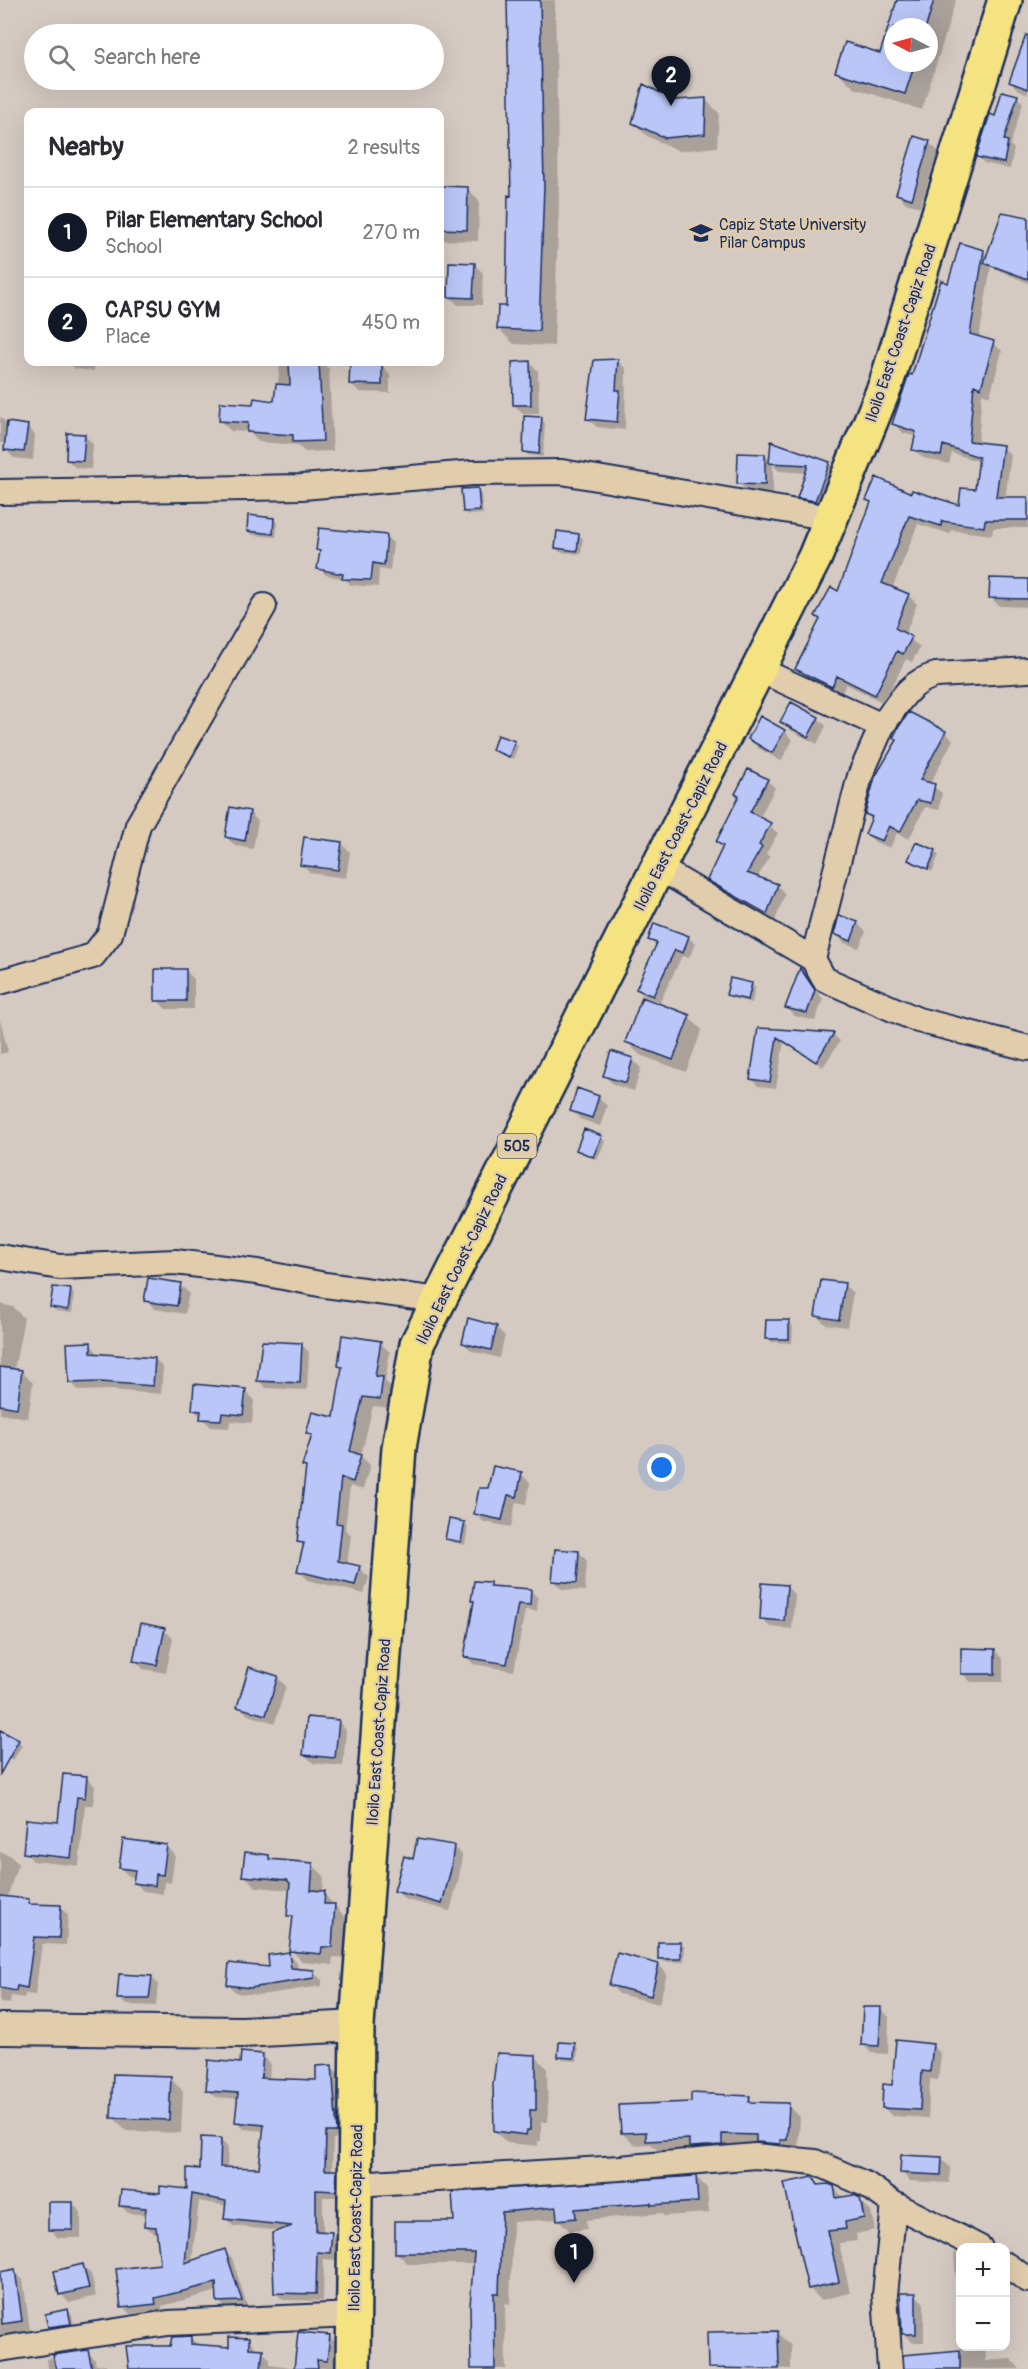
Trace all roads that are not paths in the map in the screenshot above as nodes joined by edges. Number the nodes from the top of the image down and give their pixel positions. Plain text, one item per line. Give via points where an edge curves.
1 (1005, 0) edge
2 (0, 492) edge
3 (831, 518) junction
4 (264, 606) dead end
5 (760, 670) junction
6 (1028, 670) edge
7 (882, 726) junction
8 (659, 868) junction
9 (813, 959) junction
10 (0, 982) edge
11 (1028, 1048) edge
12 (0, 1257) edge
13 (439, 1300) junction
14 (357, 2026) junction
15 (0, 2028) edge
16 (355, 2184) junction
17 (894, 2204) junction
18 (972, 2243) edge
19 (1010, 2268) edge
20 (1028, 2280) edge
21 (354, 2315) junction
22 (0, 2349) edge
23 (353, 2369) edge
24 (890, 2369) edge

1 - 3 main road, Iloilo East Coast-Capiz Road / 505 via 886,384
2 - 3 street via 302,487 472,473 562,472
3 - 5 main road, Iloilo East Coast-Capiz Road / 505
4 - 10 street via 138,825 110,934 93,956
5 - 7 street
5 - 8 main road, Iloilo East Coast-Capiz Road / 505
6 - 7 street via 923,678 908,688
7 - 9 street via 860,776
8 - 9 street
8 - 13 main road, Iloilo East Coast-Capiz Road / 505
9 - 11 street via 824,979 918,1020
12 - 13 street via 60,1267 175,1262
13 - 14 main road, Iloilo East Coast-Capiz Road / 505 via 417,1344 399,1448
14 - 15 street via 242,2032
14 - 16 main road, Iloilo East Coast-Capiz Road / 505
16 - 17 street via 755,2156 815,2162 867,2185
16 - 21 main road, Iloilo East Coast-Capiz Road / 505
17 - 18 street
17 - 24 street via 885,2295
19 - 20 street
21 - 22 street via 168,2322
21 - 23 main road, Iloilo East Coast-Capiz Road / 505

